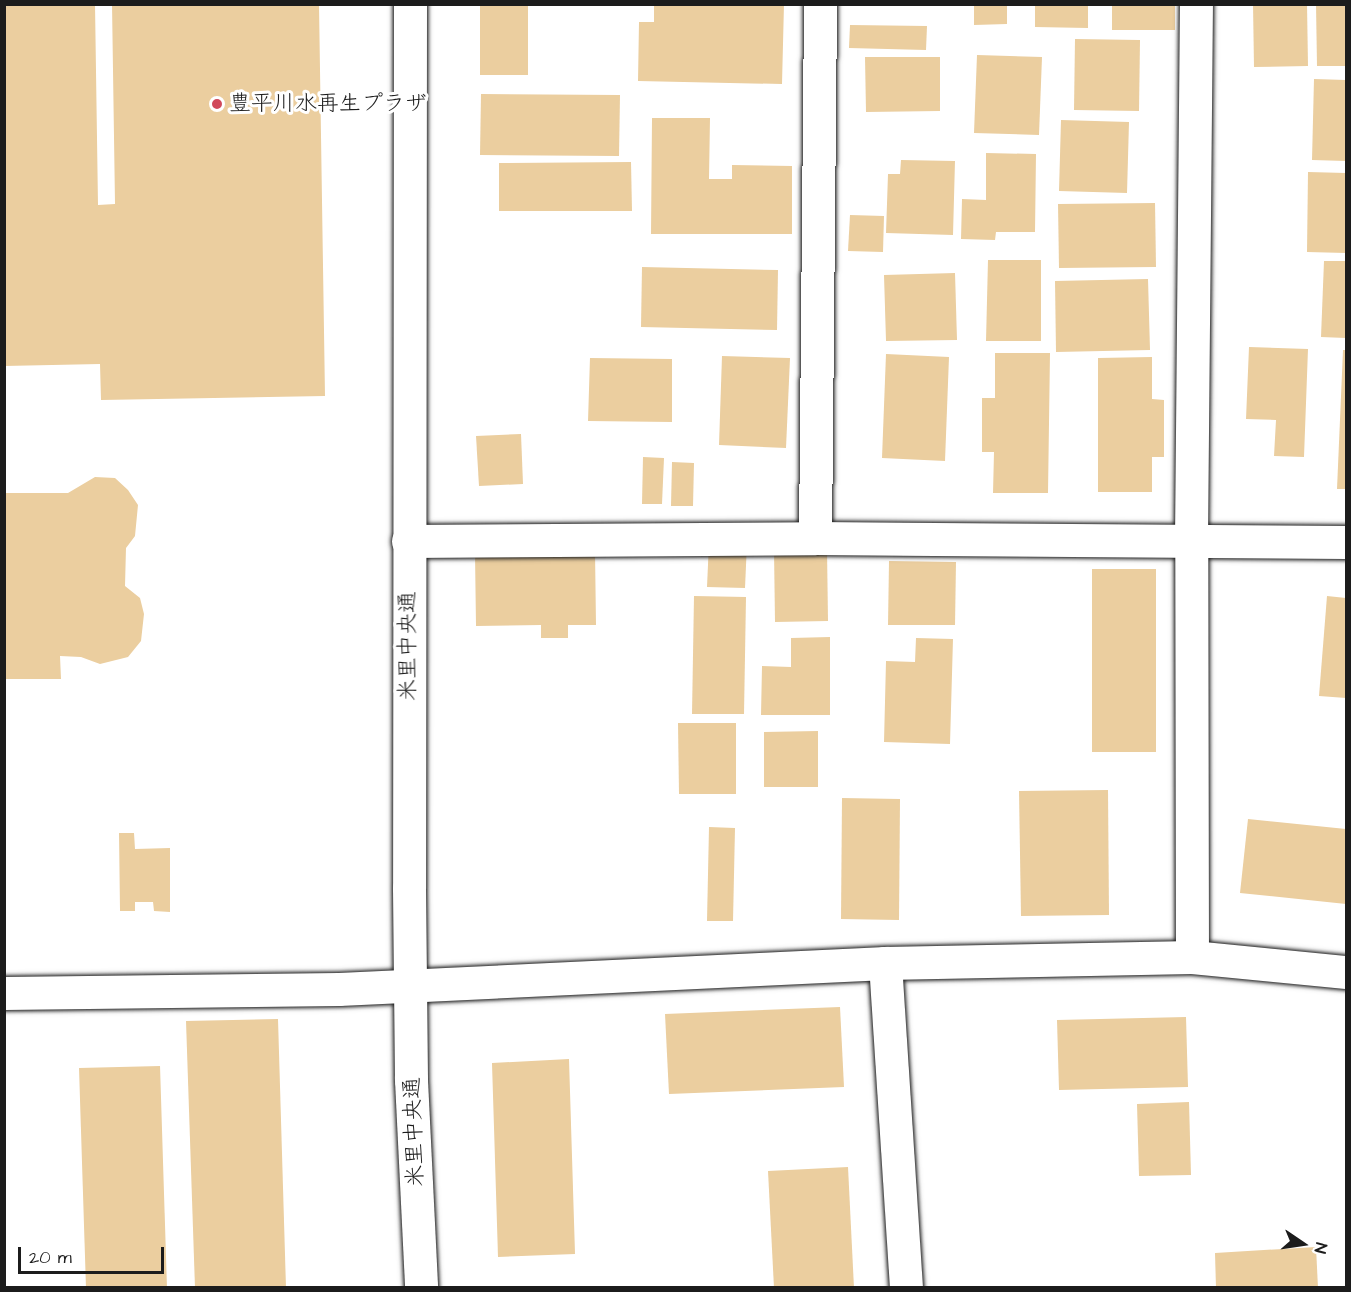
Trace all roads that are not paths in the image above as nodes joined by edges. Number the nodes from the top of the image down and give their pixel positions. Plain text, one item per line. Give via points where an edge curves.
1 (410, 4) edge
2 (820, 4) edge
3 (1196, 4) edge
4 (815, 538) junction
5 (1191, 540) junction
6 (408, 541) junction
7 (1347, 542) edge
8 (1192, 957) junction
9 (885, 963) junction
10 (1347, 972) edge
11 (411, 986) junction
12 (4, 993) edge
13 (421, 1287) edge
14 (906, 1287) edge

1 - 6 street, 米里中央通
2 - 4 street
3 - 5 street
4 - 5 street
4 - 6 street
5 - 7 street
5 - 8 street
6 - 11 street, 米里中央通
8 - 9 street
8 - 10 street
9 - 11 street
9 - 14 street
11 - 12 street
11 - 13 street, 米里中央通 via 411,1080

